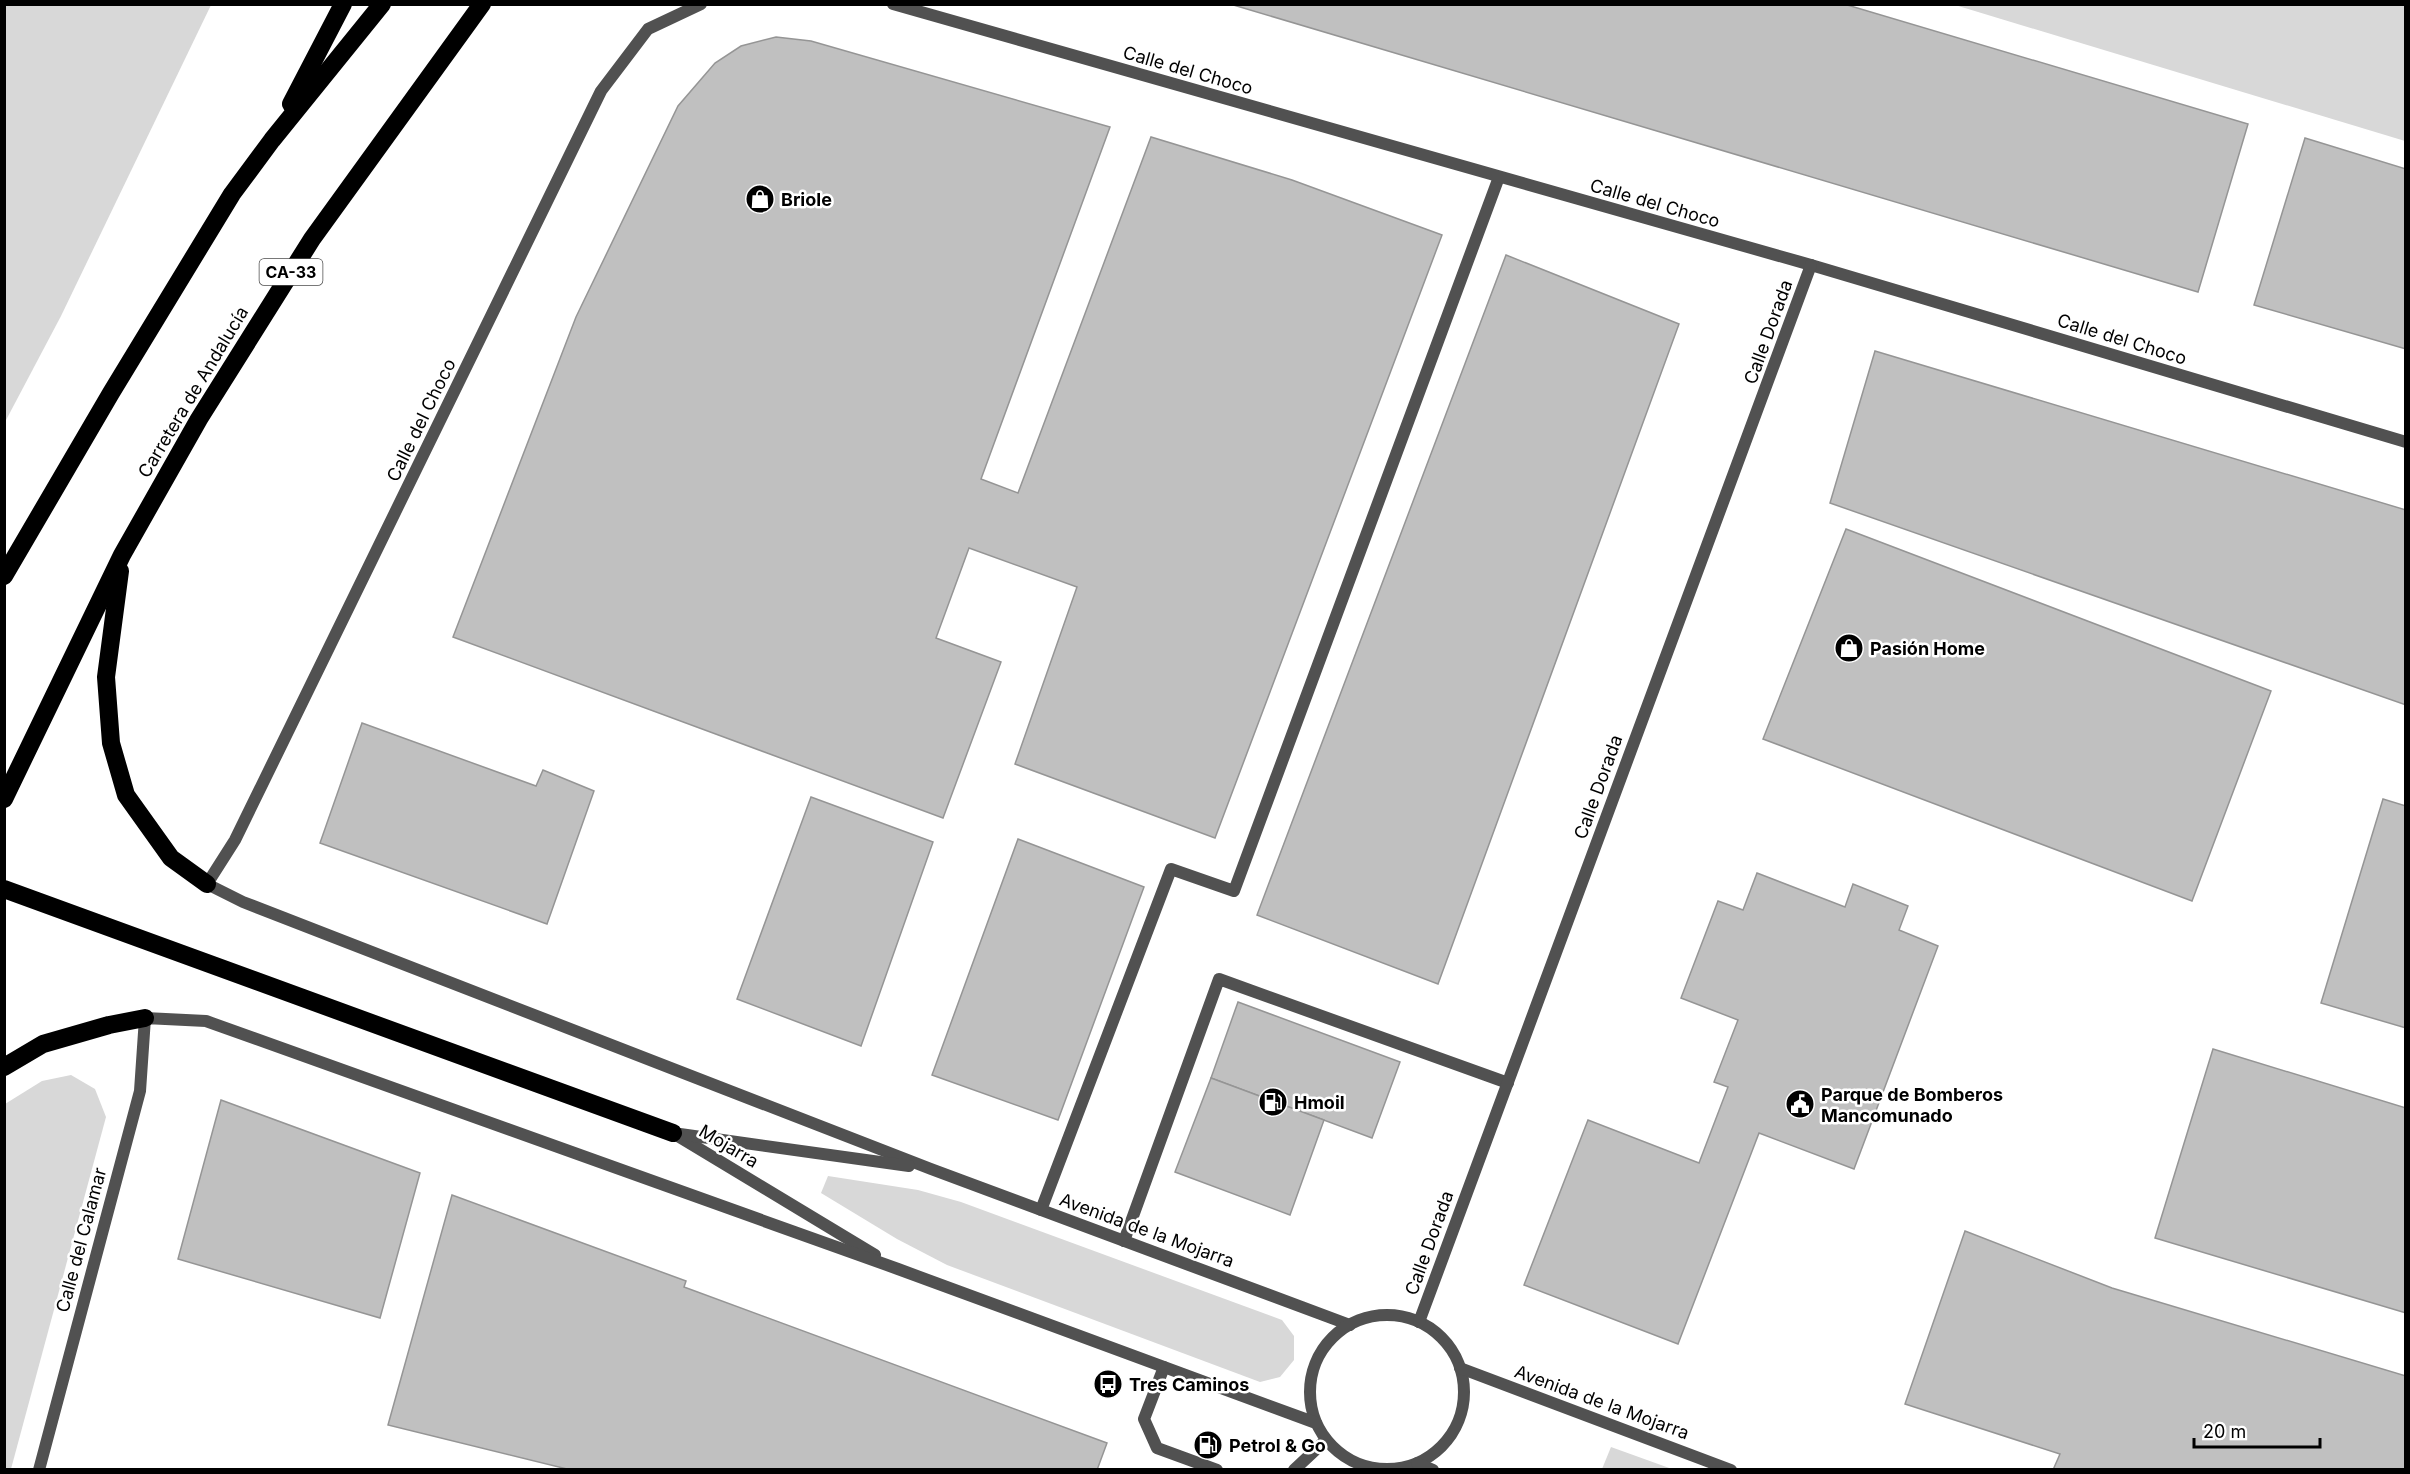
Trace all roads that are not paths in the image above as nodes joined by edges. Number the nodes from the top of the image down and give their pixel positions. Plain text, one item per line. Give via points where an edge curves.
1 (343, 4) edge
2 (382, 4) edge
3 (482, 4) edge
4 (701, 4) edge
5 (893, 4) edge
6 (272, 140) junction
7 (1499, 177) junction
8 (1811, 265) junction
9 (2406, 442) edge
10 (122, 555) junction
11 (4, 576) edge
12 (4, 799) edge
13 (207, 884) junction
14 (4, 889) edge
15 (145, 1018) junction
16 (4, 1067) edge
17 (1508, 1083) junction
18 (673, 1133) junction
19 (931, 1170) junction
20 (1041, 1210) junction
21 (1124, 1241) junction
22 (898, 1269) junction
23 (1419, 1322) junction
24 (1350, 1324) junction
25 (1164, 1366) junction
26 (1460, 1368) junction
27 (1316, 1422) junction
28 (1326, 1440) junction
29 (1417, 1463) junction
30 (1358, 1467) edge
31 (39, 1470) edge
32 (1217, 1470) edge
33 (1294, 1470) edge
34 (1434, 1470) edge
35 (1731, 1470) edge

1 - 6 highway
2 - 6 highway
3 - 10 highway, Carretera de Andalucía / CA-33 via 312,239 199,418
4 - 13 street, Calle del Choco via 648,29 602,91 235,840
5 - 7 street, Calle del Choco
6 - 11 highway via 232,194
7 - 8 street, Calle del Choco
7 - 20 street via 1234,891 1171,869
8 - 9 street, Calle del Choco
8 - 17 street, Calle Dorada
10 - 12 highway, Carretera de Andalucía / CA-33
10 - 13 highway via 106,676 111,743 126,795 171,858
13 - 19 street via 254,906
14 - 18 highway
15 - 16 highway via 43,1044
15 - 22 street via 206,1021
15 - 31 street, Calle del Calamar via 140,1091
17 - 21 street via 1219,979
17 - 23 street, Calle Dorada
18 - 19 street, Mojarra
18 - 22 street, Mojarra
19 - 20 street, Avenida de la Mojarra
20 - 21 street, Avenida de la Mojarra
21 - 24 street, Avenida de la Mojarra
22 - 25 street
23 - 24 street via 1396,1315
23 - 26 street via 1446,1343
24 - 27 street via 1325,1347 1311,1378 1310,1401
25 - 27 street
25 - 32 street via 1144,1419 1157,1448
26 - 29 street via 1461,1414 1436,1451
26 - 35 street, Avenida de la Mojarra
27 - 28 street
28 - 30 street
28 - 33 street
29 - 30 street via 1398,1469
29 - 34 street

